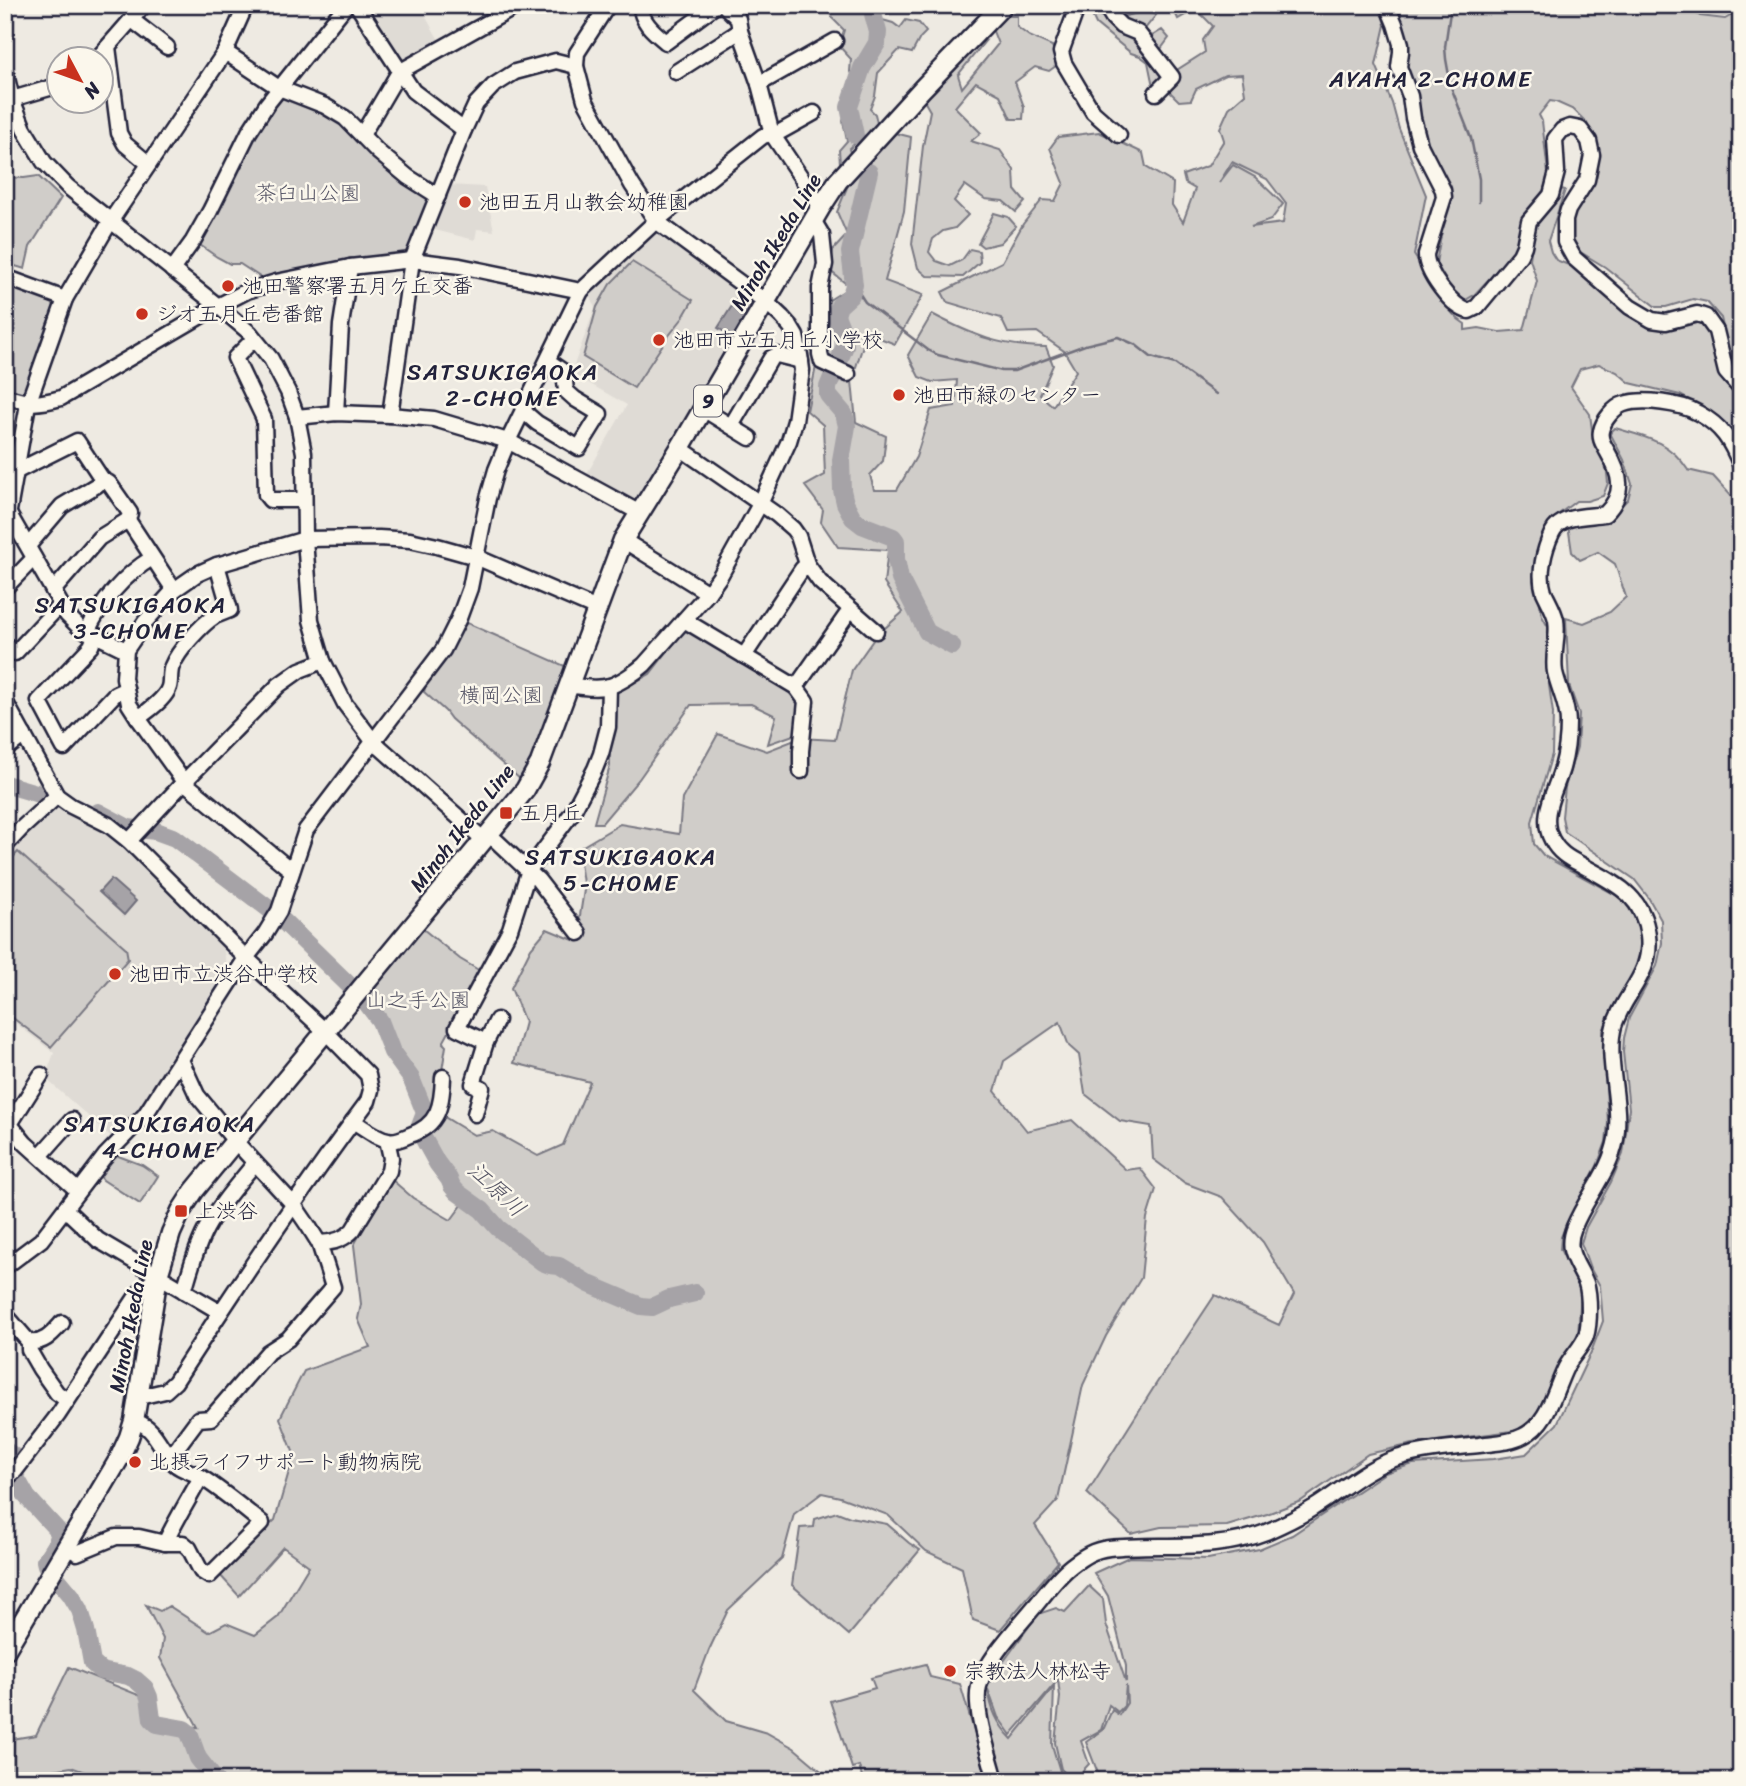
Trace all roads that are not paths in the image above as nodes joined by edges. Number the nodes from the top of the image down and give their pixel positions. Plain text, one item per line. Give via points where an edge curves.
1 (6, 5) edge
2 (144, 5) edge
3 (246, 5) edge
4 (346, 5) edge
5 (357, 5) edge
6 (519, 5) edge
7 (608, 5) edge
8 (641, 5) edge
9 (716, 5) edge
10 (724, 5) edge
11 (1003, 5) edge
12 (1078, 5) edge
13 (1105, 5) edge
14 (1387, 5) edge
15 (5, 11) edge
16 (132, 20) junction
17 (740, 31) junction
18 (835, 41) dead end
19 (109, 46) edge
20 (167, 47) dead end
21 (225, 52) junction
22 (576, 66) junction
23 (5, 70) edge
24 (399, 72) junction
25 (676, 72) dead end
26 (759, 84) junction
27 (46, 87) edge
28 (279, 88) junction
29 (9, 92) edge
30 (1156, 93) dead end
31 (116, 110) edge
32 (814, 113) dead end
33 (464, 130) junction
34 (772, 134) junction
35 (362, 135) junction
36 (1119, 135) dead end
37 (149, 164) junction
38 (438, 196) junction
39 (817, 213) junction
40 (656, 221) junction
41 (110, 222) junction
42 (412, 260) junction
43 (350, 267) junction
44 (172, 270) junction
45 (5, 277) edge
46 (581, 291) junction
47 (65, 299) junction
48 (766, 302) junction
49 (218, 306) junction
50 (254, 339) junction
51 (814, 359) junction
52 (548, 361) junction
53 (848, 374) dead end
54 (1741, 389) edge
55 (5, 396) edge
56 (29, 404) junction
57 (703, 409) junction
58 (523, 411) junction
59 (336, 414) junction
60 (390, 415) junction
61 (297, 417) junction
62 (731, 426) junction
63 (750, 438) dead end
64 (508, 440) junction
65 (681, 448) junction
66 (1741, 466) edge
67 (17, 471) junction
68 (102, 479) junction
69 (304, 500) junction
70 (760, 504) junction
71 (9, 513) junction
72 (640, 513) junction
73 (128, 520) junction
74 (5, 533) edge
75 (305, 539) junction
76 (623, 540) junction
77 (31, 552) junction
78 (152, 558) junction
79 (476, 558) junction
80 (807, 564) junction
81 (216, 565) junction
82 (5, 588) edge
83 (174, 590) junction
84 (53, 591) junction
85 (708, 593) junction
86 (60, 605) junction
87 (597, 609) junction
88 (850, 610) junction
89 (684, 620) junction
90 (876, 631) dead end
91 (91, 634) junction
92 (5, 644) edge
93 (126, 650) junction
94 (744, 656) junction
95 (323, 661) junction
96 (569, 685) junction
97 (610, 686) junction
98 (796, 687) junction
99 (126, 689) junction
100 (5, 701) edge
101 (138, 718) junction
102 (24, 735) junction
103 (373, 741) junction
104 (5, 750) edge
105 (801, 771) dead end
106 (184, 782) junction
107 (57, 796) junction
108 (486, 837) junction
109 (129, 841) junction
110 (5, 846) edge
111 (529, 870) junction
112 (292, 871) junction
113 (579, 933) dead end
114 (246, 958) junction
115 (497, 1020) dead end
116 (326, 1032) junction
117 (486, 1042) junction
118 (181, 1060) junction
119 (41, 1075) dead end
120 (443, 1077) dead end
121 (475, 1114) dead end
122 (72, 1120) dead end
123 (8, 1121) edge
124 (353, 1121) junction
125 (387, 1140) junction
126 (235, 1141) junction
127 (40, 1156) junction
128 (255, 1163) junction
129 (77, 1190) junction
130 (294, 1205) junction
131 (65, 1209) junction
132 (319, 1243) junction
133 (5, 1268) edge
134 (158, 1276) junction
135 (184, 1291) junction
136 (220, 1312) junction
137 (5, 1314) edge
138 (62, 1323) dead end
139 (29, 1342) junction
140 (138, 1397) junction
141 (67, 1400) junction
142 (134, 1421) junction
143 (169, 1458) junction
144 (10, 1475) edge
145 (201, 1477) junction
146 (165, 1542) junction
147 (66, 1550) junction
148 (7, 1641) edge
149 (996, 1781) edge

1 - 15 street
2 - 16 street
3 - 21 street
4 - 28 street
5 - 24 street
6 - 24 street
7 - 22 street via 577,53
8 - 9 street via 649,27 666,42
10 - 17 street via 738,19
11 - 39 main road, Minoh Ikeda Line / 9 via 838,181
12 - 36 street via 1061,52 1064,63 1093,112
13 - 30 street via 1121,26 1138,33 1172,77
14 - 54 street via 1401,44 1399,67 1420,145 1443,190 1426,260 1455,305 1469,311 1477,307 1520,256 1529,221 1551,195 1557,172 1555,139 1562,130 1580,129 1592,155 1587,180 1565,220 1565,242 1574,258 1630,307 1652,320 1706,317 1716,331 1726,372
16 - 19 street
16 - 20 street
17 - 25 street
17 - 26 street
18 - 26 street
21 - 28 street
21 - 37 street
22 - 33 street via 556,61 515,72 476,104
22 - 40 street via 585,100
23 - 29 street
24 - 33 street via 413,91
24 - 35 street
26 - 34 street
27 - 29 street
28 - 35 street via 325,106
28 - 44 street via 249,132 210,211
29 - 41 street via 44,162
31 - 37 street via 125,144
32 - 34 street
33 - 38 street
34 - 39 street
34 - 40 street via 763,136
35 - 38 street via 408,177
37 - 41 street
38 - 42 street
39 - 48 main road, Minoh Ikeda Line / 9
39 - 51 street via 825,264
40 - 46 street
40 - 48 street
41 - 44 street
41 - 47 street
42 - 43 street
42 - 46 street
42 - 60 street
43 - 49 street via 276,282
43 - 59 street
44 - 49 street
45 - 47 street
46 - 52 street
47 - 56 street
48 - 51 street
48 - 57 main road, Minoh Ikeda Line / 9
49 - 50 street
49 - 56 street via 61,398
50 - 61 street via 271,359
50 - 69 street via 235,358 264,419 266,495 270,500
51 - 53 street
51 - 62 street via 771,358
51 - 70 street via 802,370 795,421
52 - 58 street
52 - 58 street via 564,372 566,391 600,414 579,448
55 - 56 street
56 - 67 street
57 - 62 street
57 - 65 main road, Minoh Ikeda Line / 9
58 - 64 street
59 - 60 street
59 - 61 street
60 - 64 street via 434,419
61 - 69 street via 304,453
62 - 63 street
64 - 72 street
64 - 79 street via 493,480
65 - 70 street
65 - 72 main road, Minoh Ikeda Line / 9
66 - 149 street via 1723,431 1695,411 1654,402 1619,406 1607,418 1600,436 1620,481 1619,496 1605,514 1559,522 1542,566 1544,592 1556,621 1554,668 1569,723 1563,765 1546,820 1550,837 1562,854 1622,887 1633,898 1645,918 1649,955 1613,1030 1616,1139 1570,1237 1589,1299 1586,1338 1567,1365 1539,1424 1508,1441 1392,1460 1296,1518 1242,1541 1094,1550 1061,1575 1000,1649 979,1686 977,1704
67 - 68 street via 77,441
67 - 71 street
68 - 73 street via 130,513
68 - 77 street via 62,506
69 - 75 street
70 - 80 street via 793,528
70 - 85 street
71 - 74 street
71 - 77 street
72 - 76 main road, Minoh Ikeda Line / 9
73 - 78 street
73 - 84 street via 99,538
75 - 79 street via 410,540
75 - 81 street
75 - 95 street via 311,620
76 - 85 street
76 - 87 main road, Minoh Ikeda Line / 9
77 - 82 street
77 - 84 street
78 - 83 street
78 - 91 street via 134,569 96,613
79 - 87 street
79 - 103 street via 470,588 443,650
80 - 88 street
80 - 94 street
81 - 83 street
81 - 101 street via 230,610 203,626 177,656 167,691
83 - 93 street
84 - 86 street
85 - 89 street
86 - 91 street
86 - 92 street via 15,653
87 - 96 main road, Minoh Ikeda Line / 9
88 - 90 street
88 - 98 street
89 - 94 street
89 - 97 street via 644,665
91 - 93 street
91 - 99 street via 91,646 39,701 64,748 115,694
93 - 99 street
94 - 98 street
95 - 103 street via 345,704
95 - 106 street via 279,685
96 - 97 street
96 - 108 main road, Minoh Ikeda Line / 9 via 540,763 525,790
97 - 111 street via 608,727 595,769 572,813
98 - 105 street via 806,701
99 - 101 street
100 - 102 street
101 - 106 street
102 - 104 street
102 - 107 street
103 - 108 street
103 - 112 street via 306,830
106 - 109 street
106 - 112 street
107 - 109 street
107 - 110 street
108 - 111 street
108 - 116 main road, Minoh Ikeda Line / 9
109 - 114 street
111 - 113 street
111 - 117 street via 510,929 457,1028
112 - 114 street via 279,911
114 - 116 street
114 - 118 street
115 - 117 street
116 - 124 street via 368,1075 368,1101
116 - 126 main road, Minoh Ikeda Line / 9
117 - 121 street via 473,1084 482,1088
118 - 126 street via 197,1095
118 - 129 street via 145,1115
119 - 123 street
120 - 125 street via 438,1114 421,1130
122 - 127 street
123 - 127 street
124 - 125 street
124 - 130 street
125 - 132 street via 389,1171 359,1223 348,1236
126 - 128 street
126 - 134 main road, Minoh Ikeda Line / 9 via 181,1211
127 - 129 street
128 - 130 street
128 - 135 street via 206,1229
129 - 131 street
130 - 132 street
130 - 136 street
131 - 133 street via 41,1240
131 - 134 street via 98,1240
132 - 143 street via 333,1287 211,1418 198,1419
134 - 135 street
134 - 140 main road, Minoh Ikeda Line / 9
134 - 141 street via 138,1294
135 - 136 street
136 - 140 street via 175,1382 165,1391
137 - 139 street
138 - 139 street via 46,1339
139 - 141 street via 40,1369
140 - 142 main road, Minoh Ikeda Line / 9
141 - 144 street
142 - 143 street via 155,1435
142 - 147 main road, Minoh Ikeda Line / 9 via 119,1459
143 - 145 street
145 - 146 street
145 - 146 street via 262,1522 209,1576 183,1543
146 - 147 street via 116,1538 77,1553
147 - 148 main road, Minoh Ikeda Line / 9

